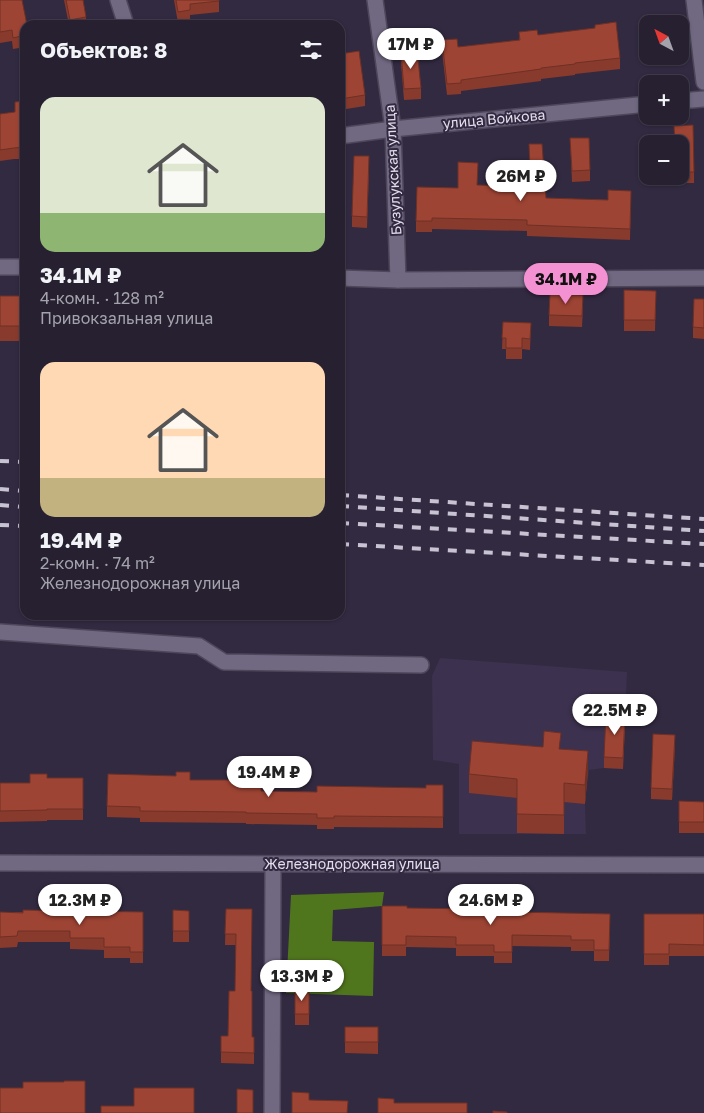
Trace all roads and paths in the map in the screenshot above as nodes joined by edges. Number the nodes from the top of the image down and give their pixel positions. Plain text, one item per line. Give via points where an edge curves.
1 (118, 0) edge
2 (374, 0) edge
3 (694, 0) edge
4 (124, 20) edge
5 (704, 82) edge
6 (704, 99) edge
7 (689, 100) edge
8 (639, 105) edge
9 (393, 129) junction
10 (345, 135) edge
11 (0, 267) edge
12 (20, 267) edge
13 (345, 278) edge
14 (704, 278) edge
15 (398, 280) junction
16 (0, 632) edge
17 (421, 665) dead end
18 (0, 863) edge
19 (273, 864) junction
20 (704, 865) edge
21 (272, 1113) edge

1 - 4 street
2 - 9 street, Бузулукская улица
3 - 5 street
6 - 7 street
8 - 9 street, улица Войкова
9 - 10 street, улица Войкова
9 - 15 street, Бузулукская улица
11 - 12 street
13 - 15 street
14 - 15 street
16 - 17 street via 199,646 224,662
18 - 19 street, Железнодорожная улица
19 - 20 street, Железнодорожная улица
19 - 21 street

